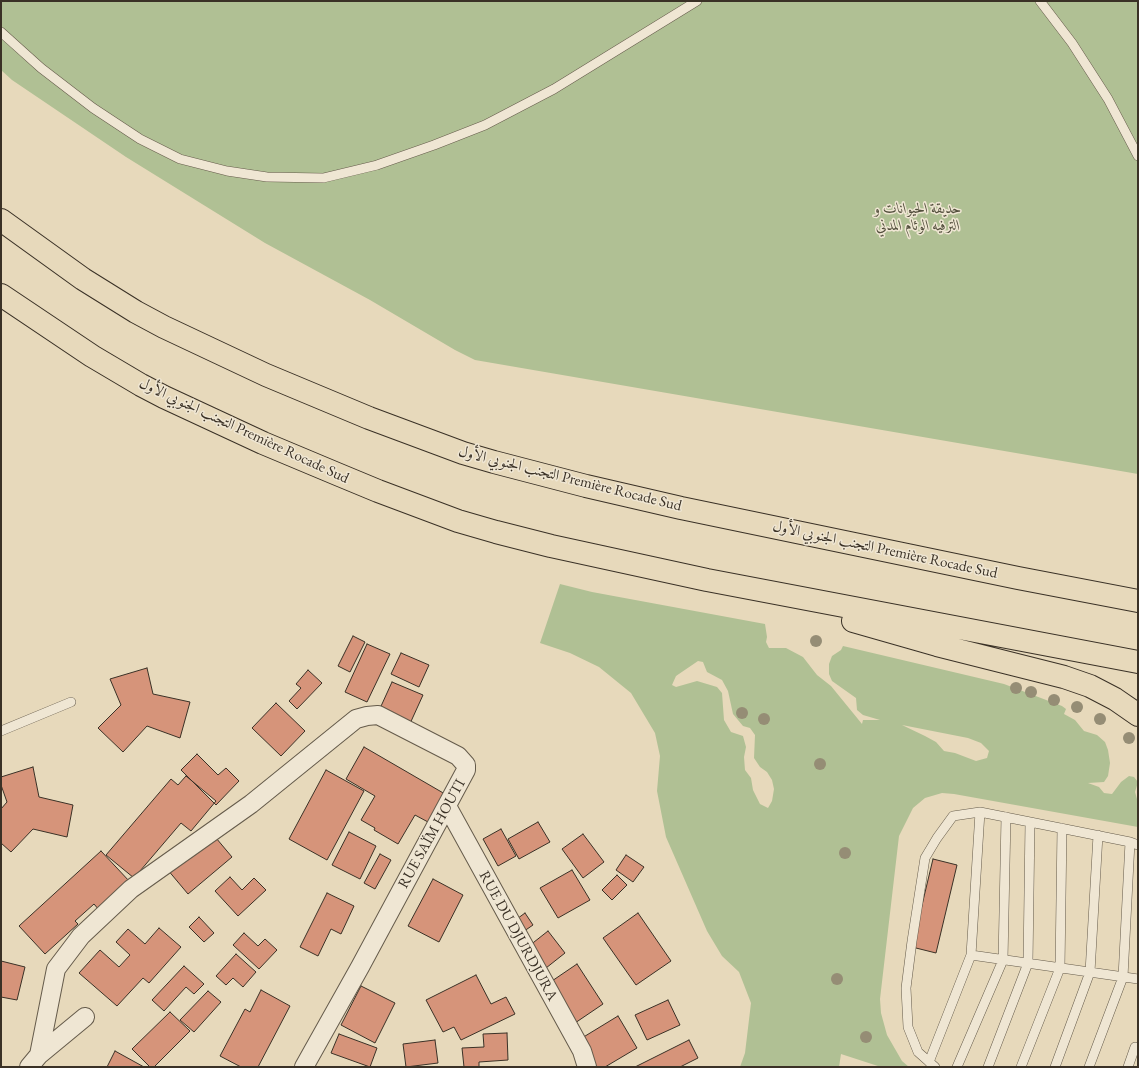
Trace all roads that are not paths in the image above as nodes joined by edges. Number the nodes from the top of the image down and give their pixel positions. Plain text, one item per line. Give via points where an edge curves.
1 (697, 1) edge
2 (1040, 1) edge
3 (1, 32) edge
4 (1138, 156) edge
5 (1, 213) edge
6 (1, 220) edge
7 (19, 232) junction
8 (1, 295) edge
9 (707, 580) junction
10 (1138, 601) edge
11 (1138, 662) edge
12 (71, 702) dead end
13 (1138, 715) edge
14 (1, 731) edge
15 (447, 806) junction
16 (980, 812) junction
17 (1006, 817) junction
18 (1030, 822) junction
19 (1062, 828) junction
20 (1098, 835) junction
21 (1134, 843) edge
22 (971, 955) junction
23 (1003, 960) junction
24 (1028, 963) junction
25 (1060, 968) junction
26 (1090, 972) junction
27 (1123, 977) junction
28 (1138, 979) edge
29 (85, 1017) dead end
30 (1137, 1046) edge
31 (34, 1061) edge
32 (932, 1064) edge
33 (304, 1067) edge
34 (587, 1067) edge
35 (957, 1067) edge
36 (988, 1067) edge
37 (1021, 1067) edge
38 (1055, 1067) edge
39 (1089, 1067) edge
40 (1128, 1067) edge

1 - 3 lane via 554,89 485,125 377,165 323,178 267,177 227,171 180,159 140,139 93,108 41,68
2 - 4 lane via 1072,43 1108,99
5 - 7 highway
6 - 7 highway, التجنب الجنوبي الأول Première Rocade Sud
7 - 10 highway, التجنب الجنوبي الأول Première Rocade Sud via 111,297 192,341 369,418 463,452 586,486 681,508
8 - 9 highway, التجنب الجنوبي الأول Première Rocade Sud via 92,356 147,388 263,443 378,491 496,532
9 - 11 highway, التجنب الجنوبي الأول Première Rocade Sud
9 - 13 highway via 937,645 1064,677 1090,686
12 - 14 lane
15 - 31 street, RUE SAÏM HOUTI via 466,770 463,760 378,715 356,720 251,804 132,889 81,936 56,969
15 - 33 street, RUE SAÏM HOUTI
15 - 34 street, RUE DU DJURDJURA via 582,1051
16 - 17 lane
16 - 22 lane
16 - 32 lane via 953,816 925,858 906,988 908,1027 918,1052
17 - 18 lane
17 - 23 lane
18 - 19 lane
18 - 24 lane
19 - 20 lane
19 - 25 lane
20 - 21 lane
20 - 26 lane
21 - 27 lane
22 - 23 lane
22 - 32 lane
23 - 24 lane
23 - 35 lane
24 - 25 lane
24 - 36 lane
25 - 26 lane
25 - 37 lane
26 - 27 lane
26 - 38 lane
27 - 28 lane
27 - 39 lane
29 - 31 street
30 - 40 lane

